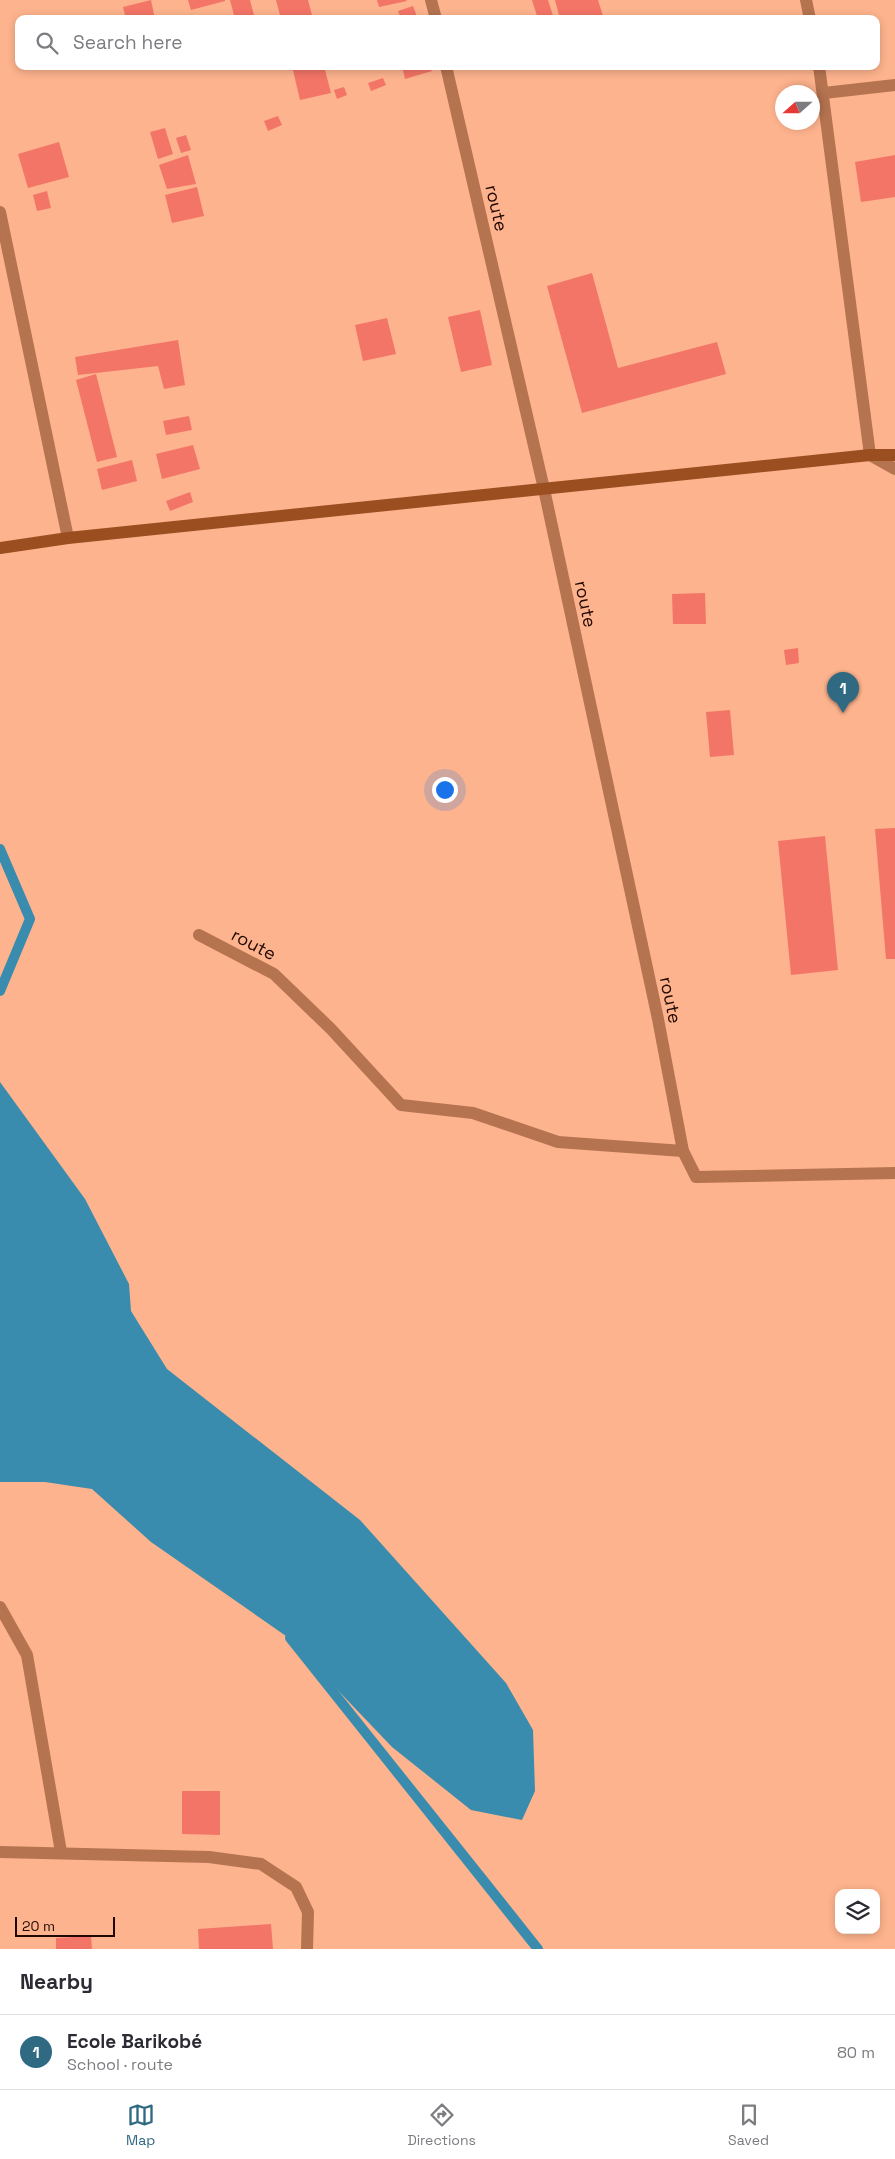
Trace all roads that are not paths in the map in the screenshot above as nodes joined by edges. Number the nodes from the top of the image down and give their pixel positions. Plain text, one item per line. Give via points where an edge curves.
1 (431, 0) edge
2 (806, 0) edge
3 (435, 15) edge
4 (809, 15) edge
5 (447, 70) edge
6 (820, 70) edge
7 (895, 85) edge
8 (824, 93) junction
9 (0, 212) edge
10 (870, 455) junction
11 (895, 455) edge
12 (895, 469) edge
13 (544, 489) junction
14 (68, 538) junction
15 (0, 548) edge
16 (199, 935) dead end
17 (683, 1150) junction
18 (895, 1173) edge
19 (0, 1607) edge
20 (0, 1852) edge
21 (61, 1852) junction
22 (307, 1949) edge

1 - 3 street
2 - 4 street
5 - 13 street, route
6 - 8 street
7 - 8 street
8 - 10 street
9 - 14 street
10 - 11 street
10 - 12 street
10 - 13 street
13 - 14 street
13 - 17 street, route
14 - 15 street
16 - 17 street, route via 274,974 331,1029 400,1105 474,1113 558,1142
17 - 18 street, route via 696,1176
19 - 21 street via 27,1655
20 - 21 street
21 - 22 street via 209,1857 261,1864 296,1886 308,1912

